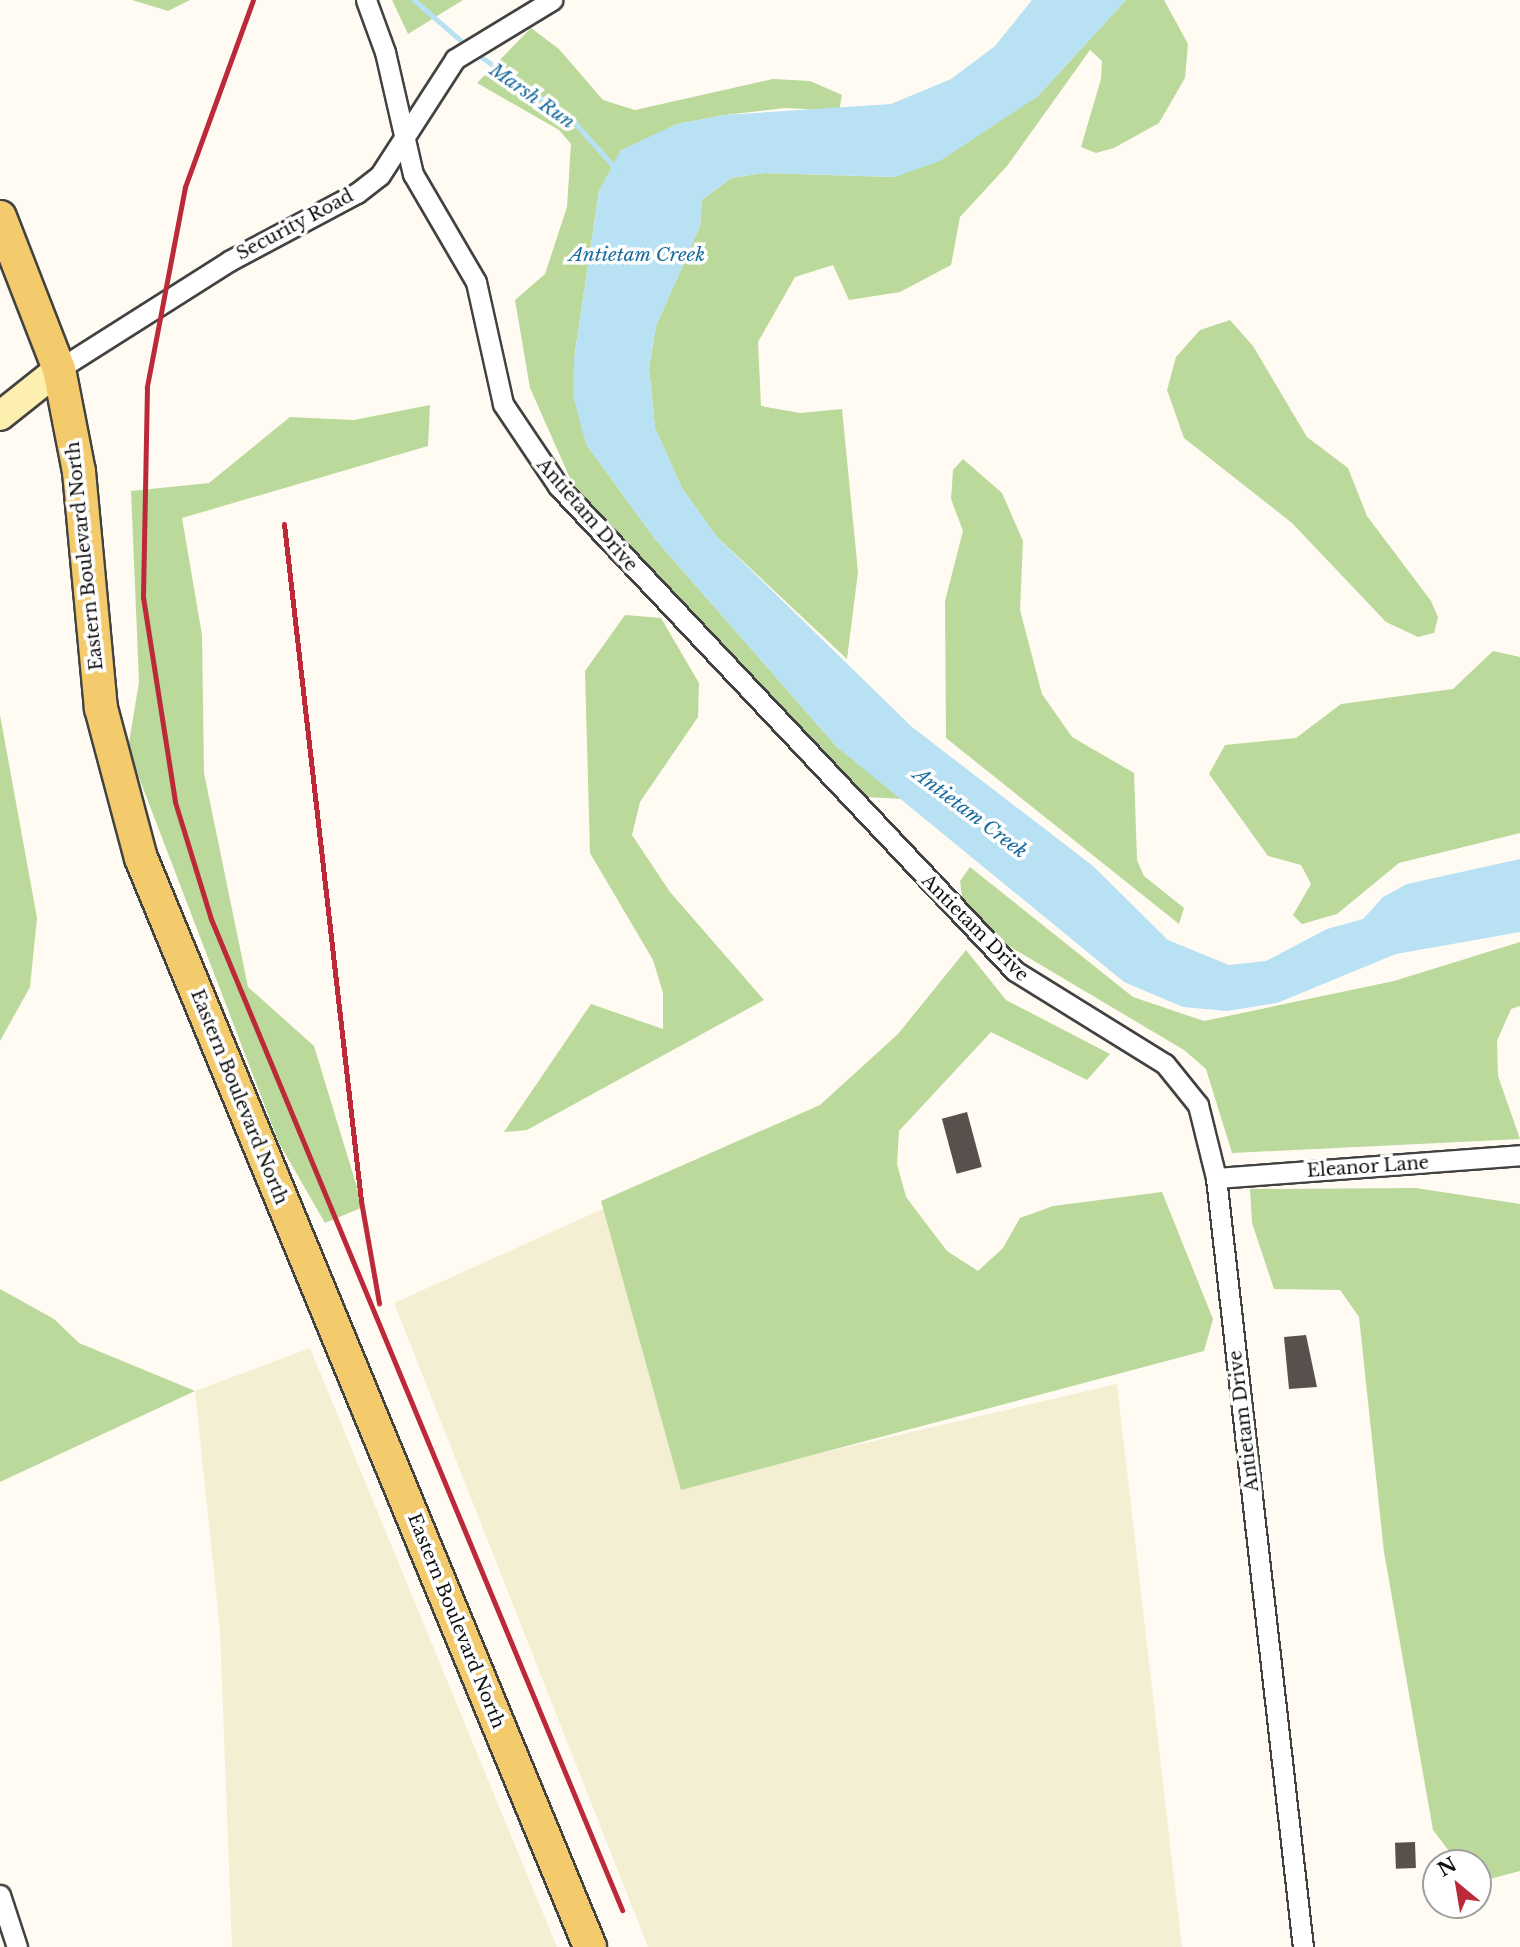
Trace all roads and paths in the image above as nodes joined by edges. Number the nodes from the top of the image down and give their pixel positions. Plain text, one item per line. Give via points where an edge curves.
1 (366, 0) edge
2 (552, 0) edge
3 (402, 139) junction
4 (0, 217) edge
5 (59, 369) junction
6 (0, 416) edge
7 (1520, 1155) edge
8 (1216, 1178) junction
9 (0, 1895) edge
10 (17, 1947) edge
11 (590, 1947) edge
12 (1303, 1947) edge

1 - 3 street, Antietam Drive via 385,52
2 - 3 street, Security Road via 455,59
3 - 5 street, Security Road via 380,175 357,194 229,261
3 - 8 street, Antietam Drive via 413,174 476,282 503,404 558,486 1015,971 1065,1007 1142,1048 1182,1081 1209,1137
4 - 5 main road, Eastern Boulevard North
5 - 6 street, Security Road
5 - 11 main road, Eastern Boulevard North via 80,484 101,708 141,858
7 - 8 street, Eleanor Lane
8 - 12 street, Antietam Drive
9 - 10 street

